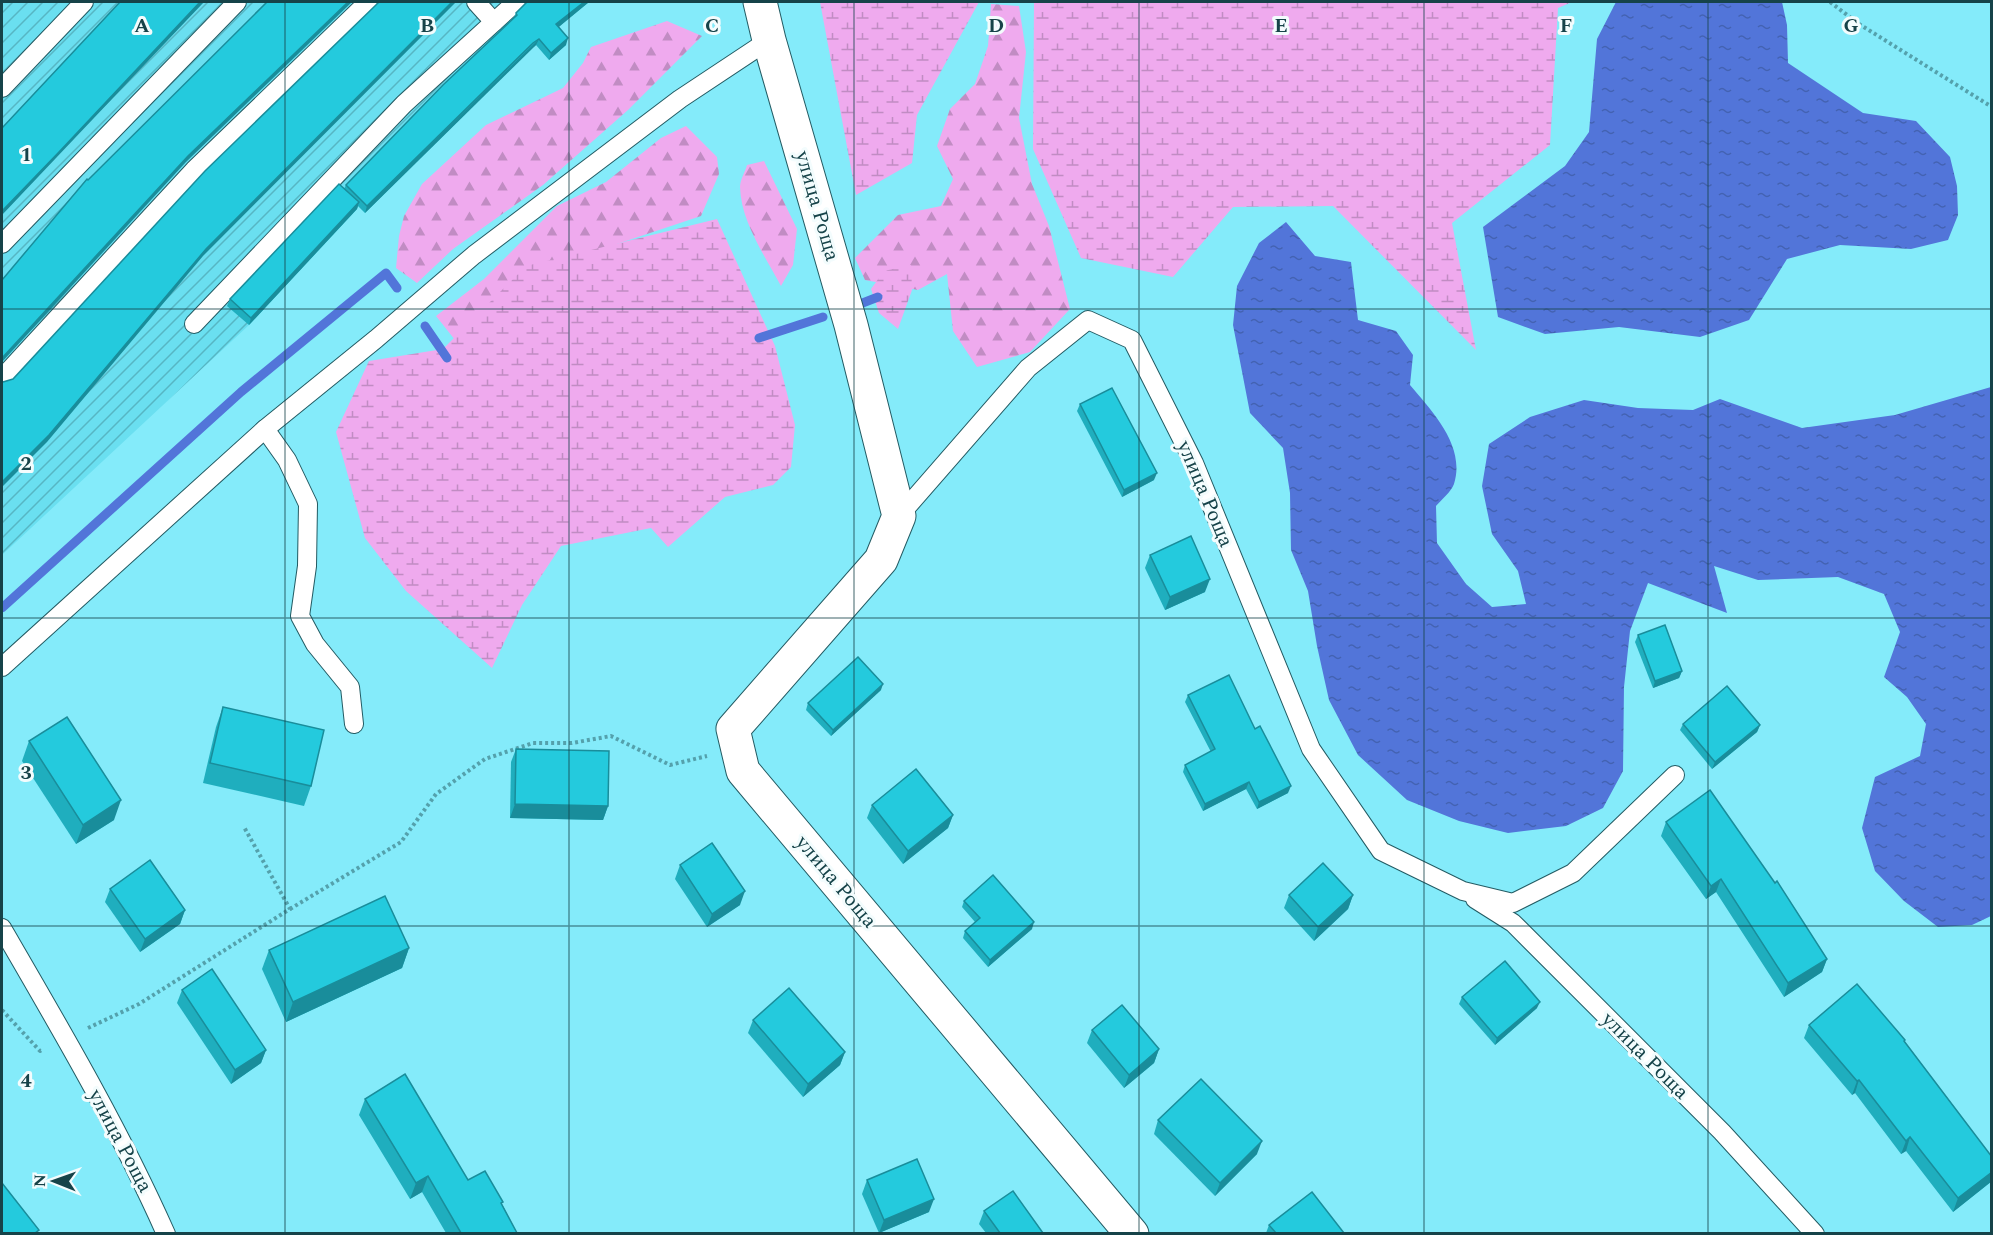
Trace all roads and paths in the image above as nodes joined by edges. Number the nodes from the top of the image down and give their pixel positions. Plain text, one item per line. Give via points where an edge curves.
1 (84, 2) edge
2 (237, 2) edge
3 (368, 2) edge
4 (476, 2) edge
5 (516, 2) edge
6 (760, 2) edge
7 (1830, 2) edge
8 (494, 22) junction
9 (769, 40) junction
10 (2, 88) edge
11 (1992, 107) edge
12 (2, 244) edge
13 (194, 324) dead end
14 (2, 378) edge
15 (265, 429) junction
16 (899, 516) junction
17 (2, 667) edge
18 (354, 724) dead end
19 (738, 748) junction
20 (1675, 775) dead end
21 (244, 827) dead end
22 (1463, 891) junction
23 (290, 909) junction
24 (2, 928) edge
25 (2, 1010) edge
26 (68, 1045) junction
27 (166, 1233) edge
28 (1132, 1233) edge
29 (1815, 1233) edge

1 - 10 lane
2 - 12 lane
3 - 14 lane via 194,170
4 - 8 lane
5 - 8 lane
6 - 9 street, улица Роща
7 - 11 path
8 - 13 lane via 404,104
9 - 15 lane via 680,99 474,255
9 - 16 street, улица Роща via 851,324
15 - 17 lane
15 - 18 lane via 287,460 308,504 307,566 300,616 315,644 350,687
16 - 19 street, улица Роща via 881,560 734,729
16 - 22 lane, улица Роща via 1028,368 1088,320 1132,340 1194,463 1311,749 1381,851
19 - 23 path via 670,765 611,736 573,743 533,742 485,759 436,794 401,842
19 - 28 street, улица Роща via 743,771
20 - 22 lane, улица Роща via 1573,873 1513,903
21 - 23 path
22 - 29 lane, улица Роща via 1513,923 1722,1132
23 - 26 path
24 - 26 lane, улица Роща
25 - 26 path via 40,1051
26 - 27 lane, улица Роща

